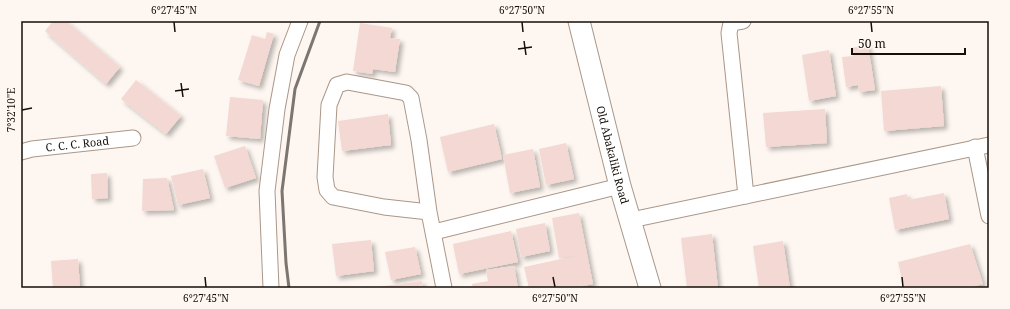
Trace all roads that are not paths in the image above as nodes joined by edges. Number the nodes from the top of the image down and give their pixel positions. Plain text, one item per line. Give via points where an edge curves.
1 (300, 21) edge
2 (579, 21) edge
3 (743, 21) edge
4 (133, 138) dead end
5 (982, 146) edge
6 (21, 152) edge
7 (620, 186) junction
8 (746, 196) junction
9 (429, 212) junction
10 (989, 216) edge
11 (631, 220) junction
12 (434, 232) junction
13 (271, 288) edge
14 (444, 288) edge
15 (650, 288) edge

1 - 13 street via 287,55 277,109 267,191
2 - 7 main road, Old Abakaliki Road
3 - 8 street via 731,23 729,33
4 - 6 street, C. C. C. Road
5 - 8 street
5 - 10 street
7 - 11 main road, Old Abakaliki Road
7 - 12 street
8 - 11 street
9 - 9 street via 384,207 333,197 327,190 325,177 329,105 337,85 354,83 406,93 411,98
9 - 12 street
11 - 15 main road, Old Abakaliki Road
12 - 14 street

